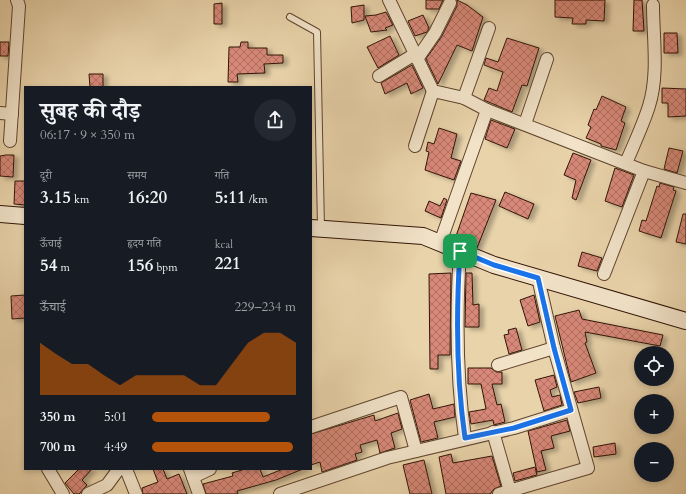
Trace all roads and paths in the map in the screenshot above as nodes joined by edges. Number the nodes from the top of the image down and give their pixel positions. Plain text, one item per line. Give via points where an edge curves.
1 (17, 0) edge
2 (391, 0) edge
3 (450, 3) dead end
4 (653, 5) dead end
5 (290, 17) dead end
6 (489, 28) dead end
7 (416, 56) junction
8 (547, 58) dead end
9 (378, 76) dead end
10 (432, 90) junction
11 (464, 98) junction
12 (487, 110) junction
13 (0, 113) edge
14 (12, 114) junction
15 (525, 124) junction
16 (10, 141) dead end
17 (415, 146) dead end
18 (626, 163) junction
19 (644, 171) junction
20 (686, 183) edge
21 (0, 214) edge
22 (24, 216) edge
23 (316, 228) edge
24 (440, 243) junction
25 (460, 251) junction
26 (604, 274) dead end
27 (538, 278) junction
28 (686, 321) edge
29 (554, 348) junction
30 (498, 366) dead end
31 (571, 410) junction
32 (312, 427) edge
33 (493, 432) junction
34 (465, 438) junction
35 (416, 451) junction
36 (49, 470) edge
37 (120, 470) edge
38 (122, 470) edge
39 (205, 470) edge
40 (191, 473) edge
41 (505, 492) edge
42 (63, 494) edge
43 (88, 494) edge
44 (136, 494) edge
45 (199, 494) edge
46 (280, 494) edge

1 - 14 street via 19,6
2 - 7 street
3 - 7 street via 435,33
4 - 18 street via 652,90 649,106
5 - 23 lane via 317,32
6 - 11 street
7 - 9 street
7 - 10 street
8 - 15 street
10 - 11 street
10 - 17 street
11 - 12 street
12 - 15 street
12 - 24 street
13 - 14 street
14 - 16 street
15 - 18 street
18 - 19 street
19 - 20 street
19 - 26 street
21 - 22 street
23 - 24 street via 423,236
24 - 25 street
25 - 27 street via 494,265
25 - 34 street via 457,319 459,396
27 - 28 street
27 - 29 street
29 - 30 street
29 - 31 street
31 - 33 street
31 - 41 street via 588,468
32 - 35 street via 401,397
33 - 34 street
33 - 41 street
34 - 35 street
35 - 46 street via 387,458
36 - 42 street
37 - 43 street via 107,485
38 - 44 street
39 - 40 street
40 - 45 street

